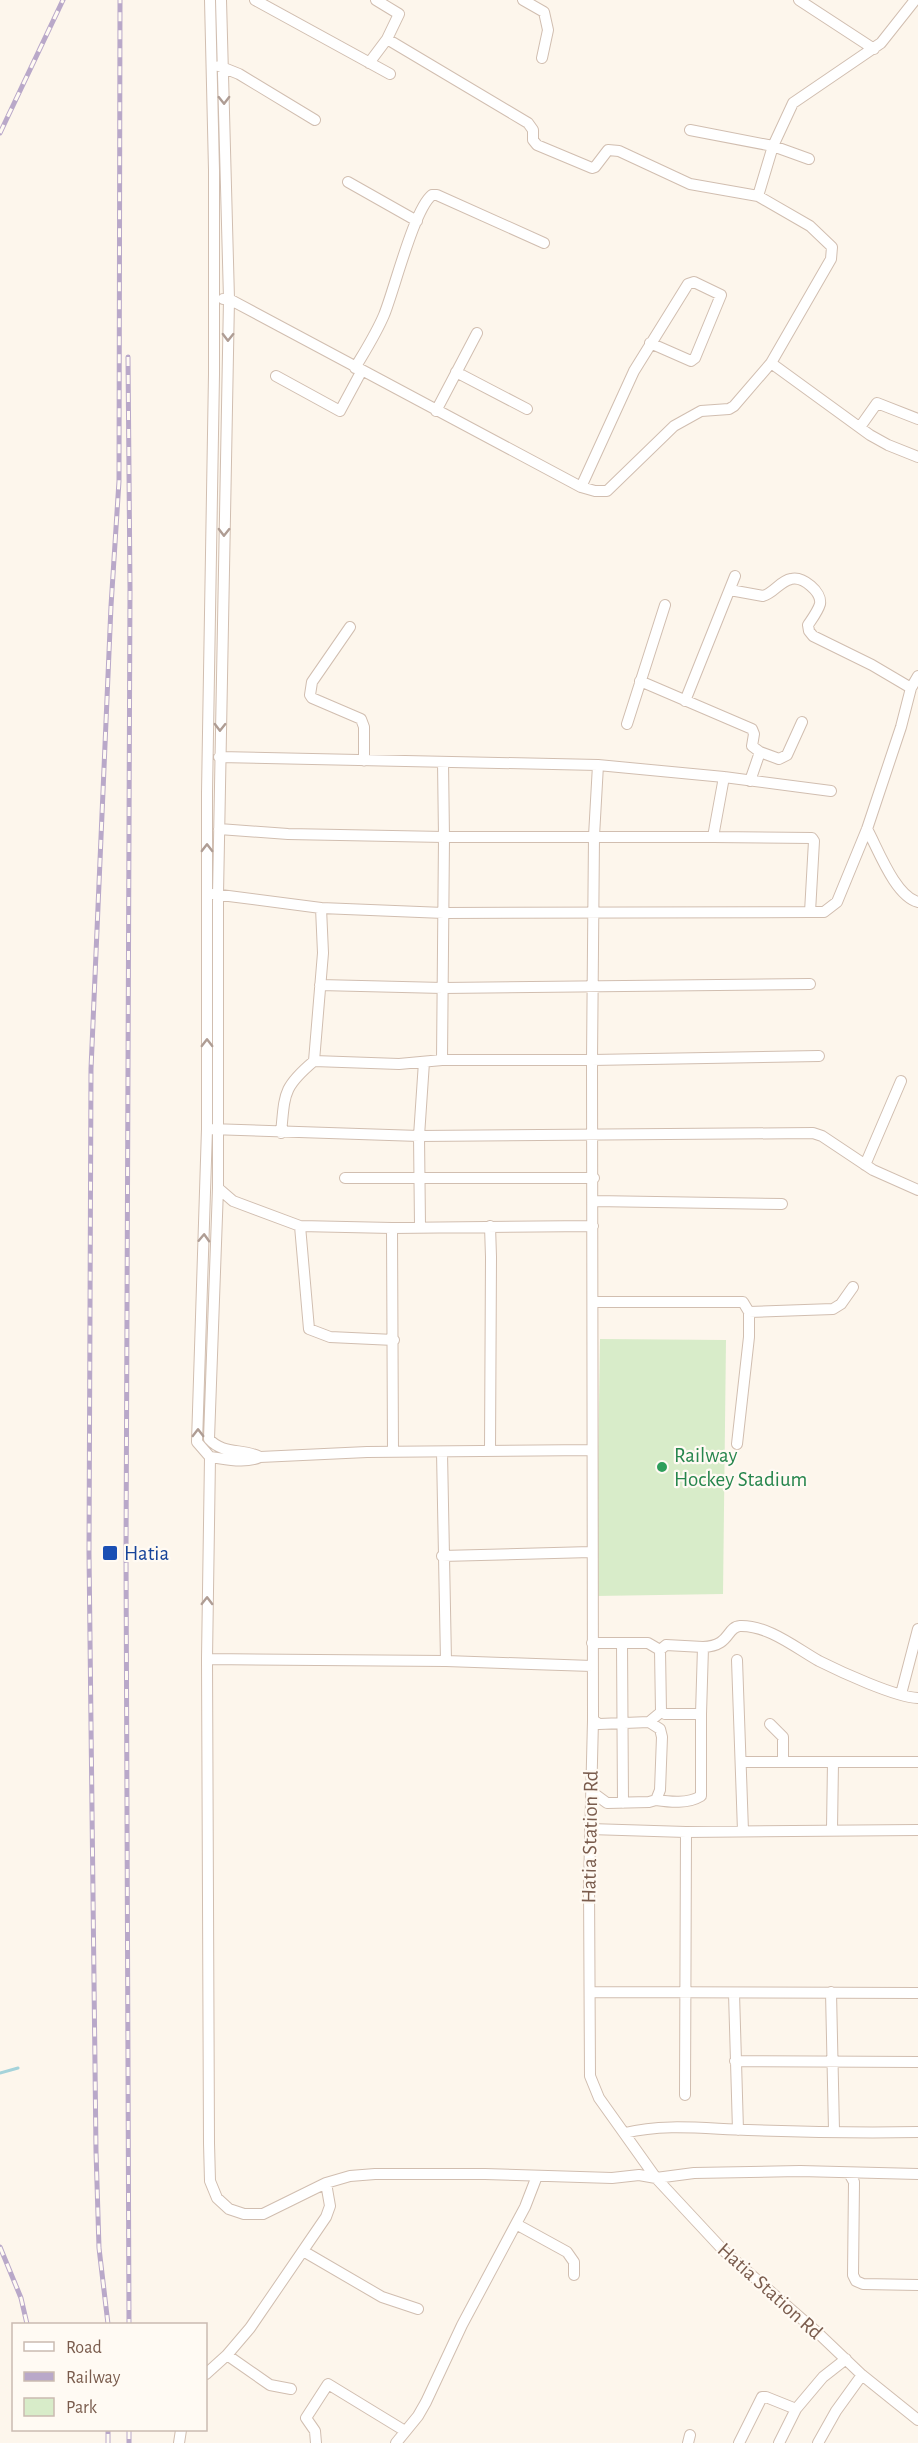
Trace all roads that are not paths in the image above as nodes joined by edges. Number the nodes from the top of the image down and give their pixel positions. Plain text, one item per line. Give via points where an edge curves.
1 (210, 0) edge
2 (221, 0) edge
3 (255, 0) edge
4 (376, 0) edge
5 (523, 0) edge
6 (799, 0) edge
7 (915, 0) edge
8 (387, 39) junction
9 (874, 49) junction
10 (542, 58) dead end
11 (369, 63) junction
12 (211, 65) junction
13 (223, 66) junction
14 (390, 74) dead end
15 (315, 120) dead end
16 (690, 130) dead end
17 (772, 146) junction
18 (809, 159) dead end
19 (348, 182) dead end
20 (758, 196) junction
21 (417, 221) junction
22 (544, 243) dead end
23 (214, 297) junction
24 (229, 299) junction
25 (477, 333) dead end
26 (650, 343) junction
27 (771, 363) junction
28 (358, 370) junction
29 (456, 372) junction
30 (276, 376) dead end
31 (527, 409) dead end
32 (436, 411) junction
33 (918, 419) edge
34 (860, 427) junction
35 (918, 457) edge
36 (581, 487) junction
37 (735, 576) dead end
38 (730, 590) junction
39 (665, 605) dead end
40 (350, 627) dead end
41 (918, 676) edge
42 (640, 681) junction
43 (911, 688) junction
44 (685, 700) junction
45 (802, 722) dead end
46 (627, 724) dead end
47 (760, 752) junction
48 (219, 757) junction
49 (364, 761) junction
50 (443, 762) junction
51 (598, 765) junction
52 (724, 777) junction
53 (750, 780) junction
54 (831, 791) dead end
55 (219, 829) junction
56 (867, 829) junction
57 (594, 836) junction
58 (444, 837) junction
59 (713, 837) junction
60 (212, 894) junction
61 (918, 902) edge
62 (321, 908) junction
63 (810, 912) junction
64 (444, 913) junction
65 (595, 913) junction
66 (810, 984) dead end
67 (320, 986) junction
68 (593, 987) junction
69 (443, 988) junction
70 (819, 1056) dead end
71 (442, 1060) junction
72 (592, 1060) junction
73 (314, 1061) junction
74 (424, 1062) junction
75 (901, 1081) dead end
76 (212, 1129) junction
77 (281, 1133) junction
78 (593, 1135) junction
79 (419, 1136) junction
80 (865, 1165) junction
81 (345, 1178) dead end
82 (420, 1178) junction
83 (594, 1178) junction
84 (218, 1188) junction
85 (918, 1190) edge
86 (594, 1201) junction
87 (782, 1204) dead end
88 (300, 1226) junction
89 (420, 1226) junction
90 (490, 1226) junction
91 (593, 1226) junction
92 (392, 1227) junction
93 (854, 1287) dead end
94 (593, 1302) junction
95 (749, 1312) junction
96 (394, 1340) junction
97 (737, 1444) dead end
98 (592, 1450) junction
99 (490, 1451) junction
100 (393, 1452) junction
101 (442, 1452) junction
102 (210, 1457) junction
103 (260, 1457) junction
104 (591, 1552) junction
105 (442, 1556) junction
106 (918, 1629) edge
107 (622, 1643) junction
108 (592, 1644) junction
109 (703, 1647) junction
110 (660, 1650) junction
111 (207, 1659) junction
112 (736, 1660) dead end
113 (446, 1661) junction
114 (592, 1666) junction
115 (901, 1694) junction
116 (918, 1698) edge
117 (661, 1712) junction
118 (701, 1714) junction
119 (592, 1720) junction
120 (649, 1722) junction
121 (623, 1724) junction
122 (770, 1724) dead end
123 (741, 1762) junction
124 (783, 1762) junction
125 (833, 1762) junction
126 (918, 1762) edge
127 (592, 1792) junction
128 (656, 1800) junction
129 (623, 1803) junction
130 (590, 1829) junction
131 (832, 1829) junction
132 (918, 1830) edge
133 (743, 1831) junction
134 (686, 1832) junction
135 (590, 1992) junction
136 (831, 1992) junction
137 (687, 1993) junction
138 (734, 1993) junction
139 (918, 1993) edge
140 (735, 2061) junction
141 (833, 2062) junction
142 (918, 2062) edge
143 (685, 2095) dead end
144 (738, 2130) junction
145 (834, 2130) junction
146 (918, 2132) edge
147 (625, 2133) junction
148 (849, 2173) junction
149 (918, 2174) edge
150 (537, 2176) junction
151 (656, 2178) junction
152 (326, 2183) junction
153 (516, 2224) junction
154 (303, 2252) junction
155 (574, 2275) dead end
156 (918, 2285) edge
157 (418, 2309) dead end
158 (227, 2355) junction
159 (846, 2359) junction
160 (207, 2373) edge
161 (862, 2375) junction
162 (291, 2389) dead end
163 (796, 2409) junction
164 (918, 2420) edge
165 (405, 2431) junction
166 (316, 2443) edge
167 (396, 2443) edge
168 (739, 2443) edge
169 (779, 2443) edge
170 (818, 2443) edge

1 - 12 street
2 - 13 street
3 - 11 street
4 - 8 street via 399,14
5 - 10 street via 544,12 546,18 548,30
6 - 9 street
7 - 9 street
8 - 11 street
8 - 20 street via 528,123 534,143 588,167 595,168 608,150 619,151 690,184
9 - 17 street via 793,103
11 - 14 street
12 - 13 street
12 - 23 street
13 - 15 street
13 -> 24 street
16 - 17 street
17 - 18 street
17 - 20 street
19 - 21 street
20 - 27 street via 815,230 827,240 832,252 828,266
21 - 22 street via 427,199 437,195
21 - 28 street via 384,314
23 - 24 street
60 -> 23 street
24 - 28 street
24 -> 48 street
25 - 29 street
26 - 26 street via 688,284 694,282 721,295 692,361
26 - 36 street via 627,384
27 - 34 street
27 - 36 street via 734,406 701,411 674,426 608,491
28 - 30 street via 340,411
28 - 32 street
29 - 31 street
29 - 32 street
32 - 36 street
33 - 34 street via 877,403
34 - 35 street via 888,445
37 - 38 street
38 - 43 street via 763,596 788,579 804,582 819,599 819,607 808,625 813,636
38 - 44 street
39 - 42 street
40 - 49 street via 312,682 310,695 361,719
41 - 43 street
42 - 44 street
42 - 46 street
43 - 56 street
44 - 47 street via 752,729 752,746
45 - 47 street via 784,758
47 - 53 street
48 - 49 street
48 - 55 street
49 - 50 street
50 - 51 street
50 - 58 street
51 - 52 street
51 - 57 street, Hatia Station Rd
52 - 53 street
52 - 59 street
53 - 54 street
55 - 58 street
55 - 60 street
56 - 61 street via 897,886 905,896
56 - 63 street via 837,902 824,912
57 - 58 street
57 - 59 street
57 - 65 street, Hatia Station Rd
58 - 64 street
59 - 63 street via 812,838
60 - 62 street
60 - 76 street
62 - 64 street
62 - 67 street
63 - 65 street
64 - 65 street
64 - 69 street
65 - 68 street, Hatia Station Rd
66 - 68 street
67 - 69 street
67 - 73 street
68 - 69 street
68 - 72 street, Hatia Station Rd
69 - 71 street
70 - 72 street
71 - 72 street
71 - 74 street
72 - 78 street, Hatia Station Rd
73 - 74 street
73 - 77 street via 289,1085
74 - 79 street
75 - 80 street
76 - 77 street
76 - 84 street
102 -> 76 street via 197,1442
77 - 79 street
78 - 79 street
78 - 80 street via 813,1133
78 - 83 street, Hatia Station Rd
79 - 82 street
80 - 85 street
81 - 82 street
82 - 83 street
82 - 89 street
83 - 86 street, Hatia Station Rd
84 - 88 street via 233,1201
84 - 103 street via 209,1439 226,1450
86 - 87 street
86 - 91 street, Hatia Station Rd
88 - 92 street
88 - 96 street via 309,1329 330,1336
89 - 90 street
89 - 92 street
90 - 91 street
90 - 99 street
91 - 94 street, Hatia Station Rd
92 - 96 street
93 - 95 street via 833,1309
94 - 95 street via 743,1302
94 - 98 street, Hatia Station Rd
95 - 97 street
96 - 100 street
98 - 99 street
98 - 104 street, Hatia Station Rd
99 - 101 street
100 - 101 street
100 - 103 street
101 - 105 street
102 - 103 street via 237,1461
111 -> 102 street
104 - 105 street
104 - 108 street, Hatia Station Rd
105 - 113 street
106 - 115 street
107 - 108 street
107 - 110 street via 648,1643
107 - 121 street
108 - 114 street, Hatia Station Rd
109 - 110 street via 666,1645
109 - 115 street via 723,1642 737,1626 762,1630 830,1666
109 - 118 street
110 - 117 street
111 - 113 street
111 - 152 street via 210,2181 217,2198 229,2209 244,2214 263,2214
112 - 123 street
113 - 114 street
114 - 119 street, Hatia Station Rd
115 - 116 street
117 - 118 street
117 - 120 street
118 - 128 street via 701,1796 680,1802
119 - 121 street via 599,1724
119 - 127 street, Hatia Station Rd
120 - 121 street
120 - 128 street via 660,1729 662,1737 660,1790
121 - 129 street
122 - 124 street via 783,1737
123 - 124 street
123 - 133 street
124 - 125 street
125 - 126 street
125 - 131 street
127 - 129 street via 607,1803
127 - 130 street, Hatia Station Rd
128 - 129 street
130 - 134 street
130 - 135 street, Hatia Station Rd
131 - 132 street
131 - 133 street
133 - 134 street
134 - 137 street
135 - 137 street
135 - 147 street, Hatia Station Rd via 590,2076 599,2098
136 - 138 street
136 - 139 street
136 - 141 street
137 - 138 street
137 - 143 street
138 - 140 street
140 - 141 street
140 - 144 street
141 - 142 street
141 - 145 street
144 - 145 street
144 - 147 street via 657,2128
145 - 146 street
147 - 151 street, Hatia Station Rd
148 - 149 street
148 - 151 street via 694,2173
148 - 156 street via 854,2182 856,2281
150 - 151 street
150 - 152 street via 375,2174
150 - 153 street
151 - 159 street, Hatia Station Rd via 724,2251
152 - 154 street via 330,2206
153 - 155 street via 567,2252 574,2262
153 - 165 street via 426,2402
154 - 157 street via 377,2294
154 - 158 street
158 - 160 street
158 - 162 street via 270,2385
159 - 161 street, Hatia Station Rd
159 - 163 street
161 - 164 street, Hatia Station Rd
161 - 170 street
163 - 168 street via 762,2397
163 - 169 street
165 - 166 street via 328,2384 306,2418 315,2431
165 - 167 street

